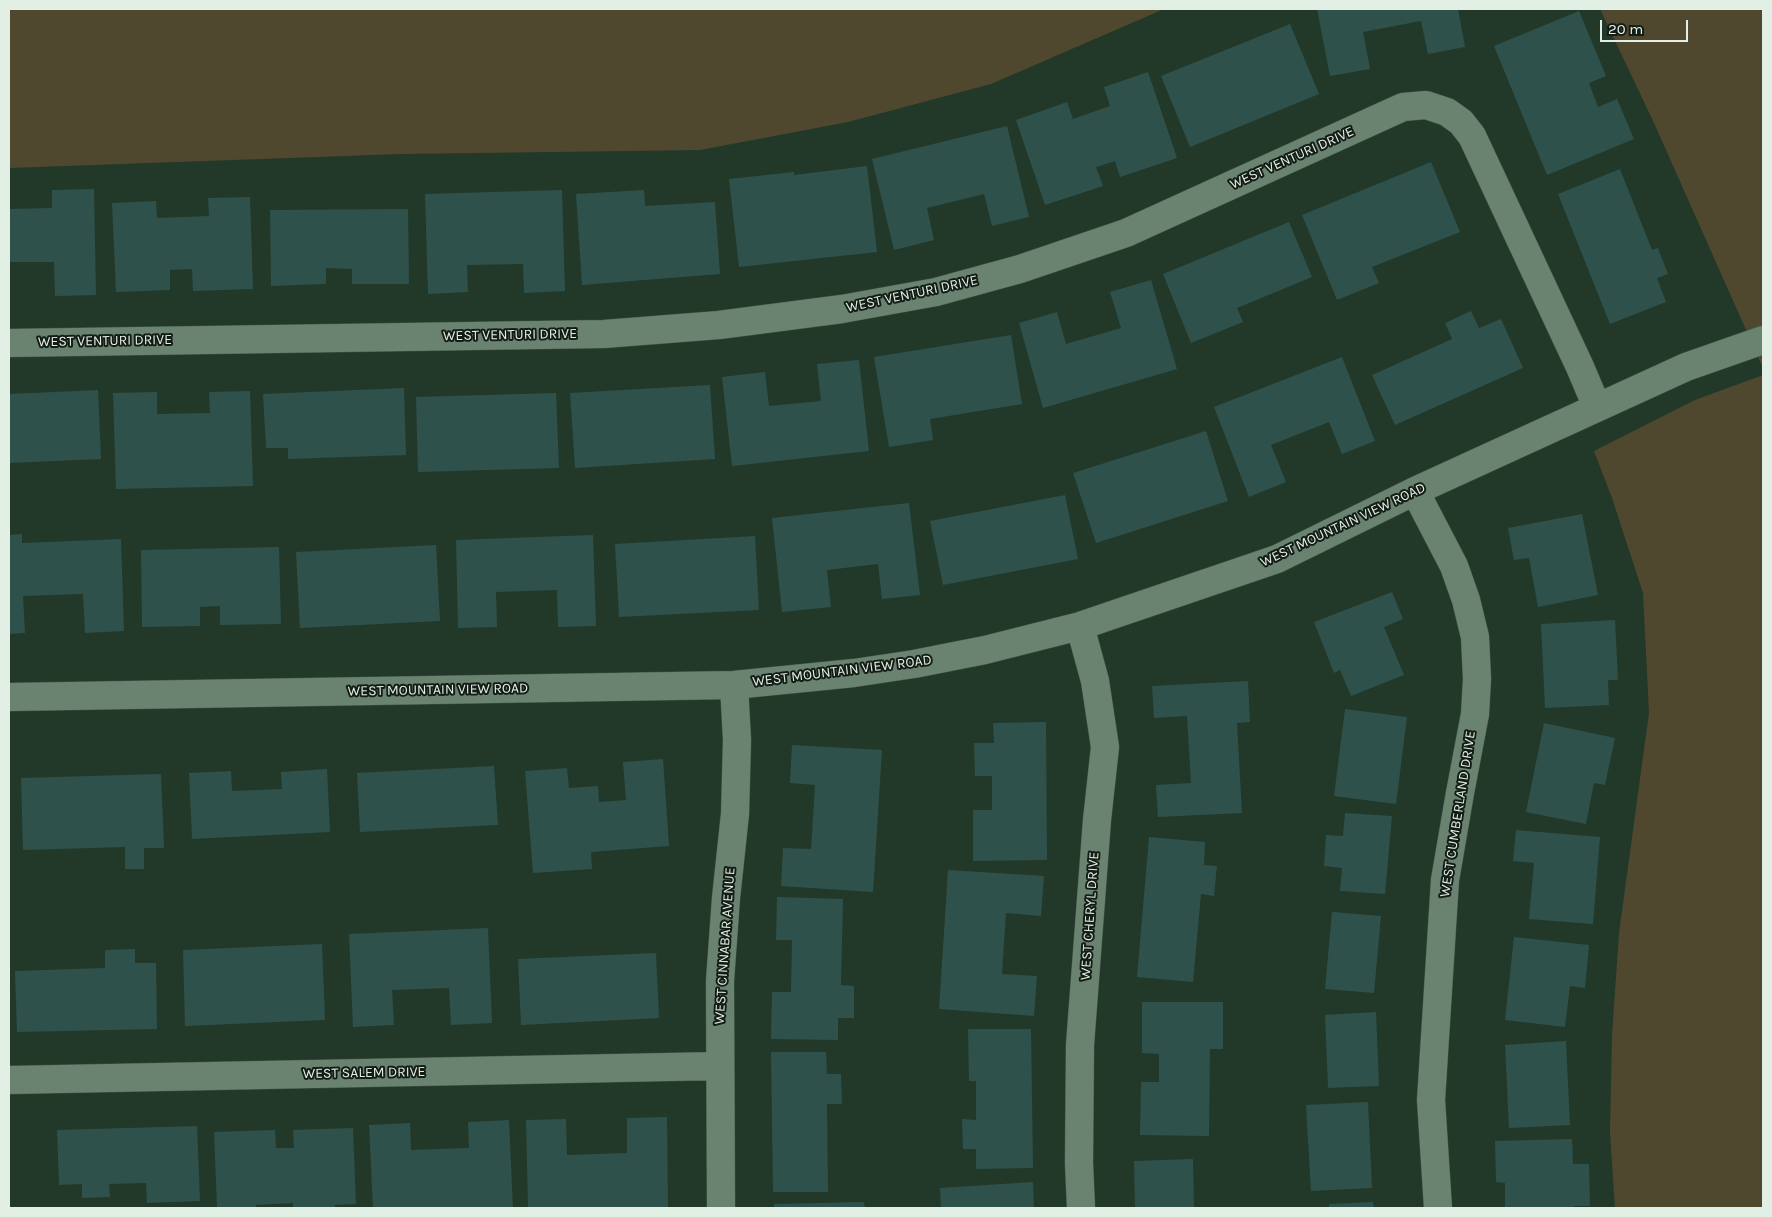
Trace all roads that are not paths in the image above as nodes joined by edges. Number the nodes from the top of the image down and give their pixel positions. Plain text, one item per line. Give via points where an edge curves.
1 (1763, 340) edge
2 (9, 343) edge
3 (1597, 407) junction
4 (1415, 491) junction
5 (1080, 626) junction
6 (734, 684) junction
7 (9, 697) edge
8 (719, 1066) junction
9 (9, 1080) edge
10 (720, 1208) edge
11 (1080, 1208) edge
12 (1438, 1208) edge

1 - 3 street, WEST MOUNTAIN VIEW ROAD via 1686,367
2 - 3 street, WEST VENTURI DRIVE via 604,334 719,325 842,309 936,292 1020,269 1126,233 1403,107 1426,105 1447,112 1472,136
3 - 4 street, WEST MOUNTAIN VIEW ROAD
4 - 5 street, WEST MOUNTAIN VIEW ROAD via 1277,559
4 - 12 street, WEST CUMBERLAND DRIVE via 1454,566 1466,600 1475,637 1477,679 1475,714 1445,880 1431,1100
5 - 6 street, WEST MOUNTAIN VIEW ROAD via 914,664
5 - 11 street, WEST CHERYL DRIVE via 1095,681 1104,747 1080,1046
6 - 7 street, WEST MOUNTAIN VIEW ROAD
6 - 8 street, WEST CINNABAR AVENUE via 738,740 720,982
8 - 9 street, WEST SALEM DRIVE
8 - 10 street, WEST CINNABAR AVENUE

